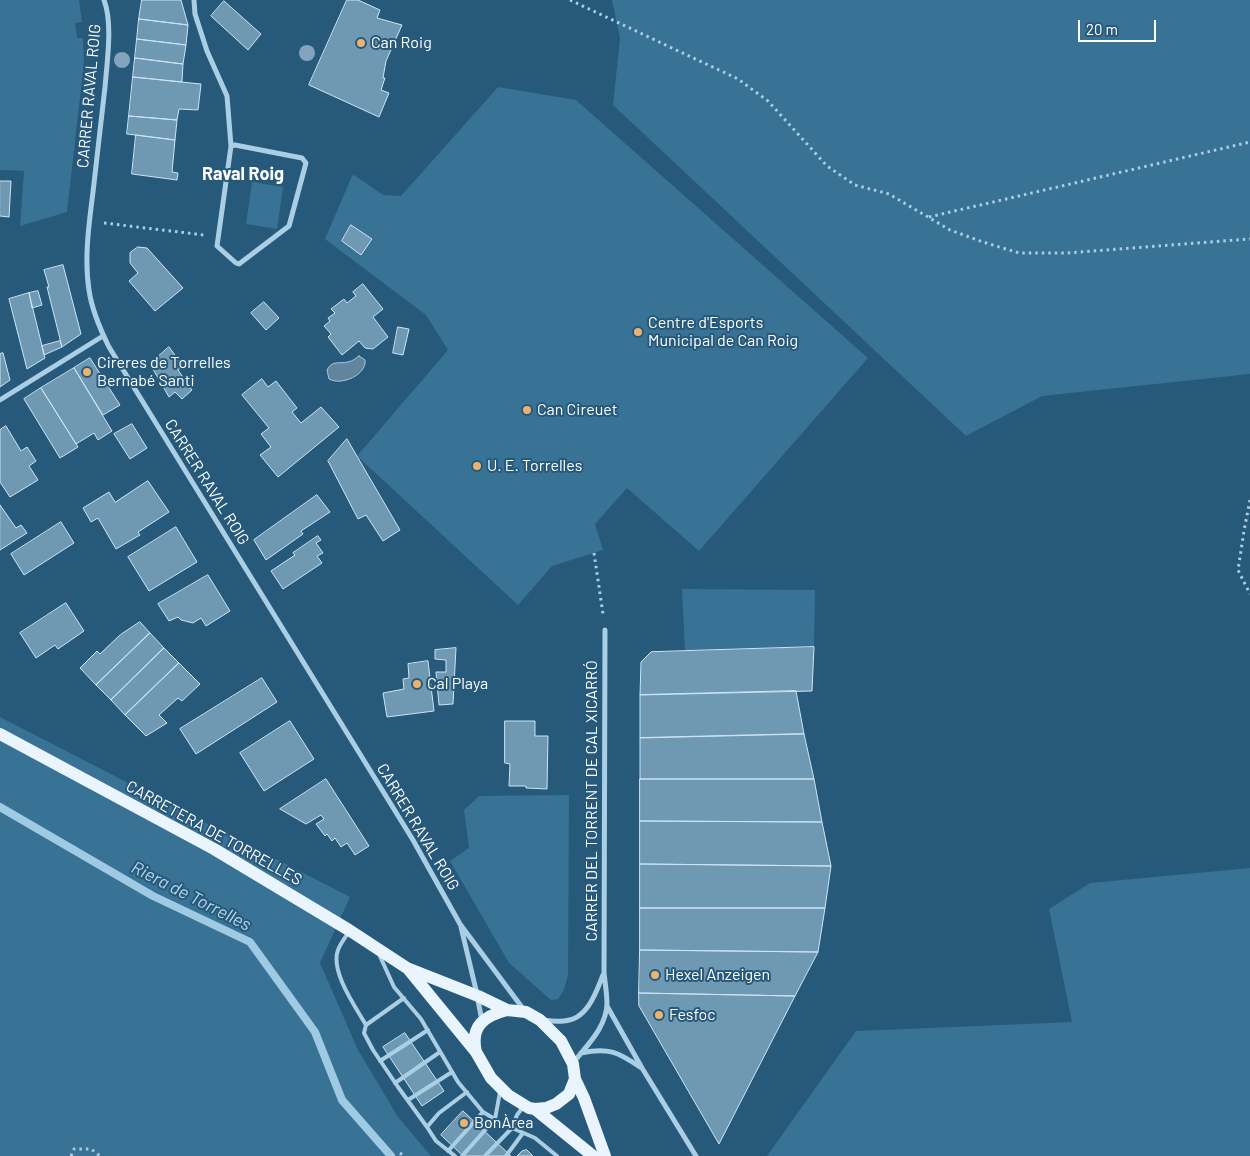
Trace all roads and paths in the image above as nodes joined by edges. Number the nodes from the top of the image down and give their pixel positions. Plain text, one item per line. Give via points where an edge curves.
1 (104, 0) edge
2 (110, 0) edge
3 (194, 0) edge
4 (570, 0) edge
5 (107, 8) junction
6 (1250, 142) edge
7 (231, 146) junction
8 (929, 217) junction
9 (90, 221) junction
10 (217, 236) junction
11 (1250, 239) edge
12 (103, 336) junction
13 (0, 400) edge
14 (1250, 500) edge
15 (594, 553) dead end
16 (1250, 594) edge
17 (605, 630) joint
18 (0, 734) edge
19 (460, 924) junction
20 (350, 930) junction
21 (376, 947) junction
22 (407, 968) junction
23 (604, 972) junction
24 (478, 996) junction
25 (404, 998) junction
26 (607, 1006) junction
27 (507, 1010) junction
28 (526, 1012) junction
29 (540, 1020) junction
30 (482, 1021) junction
31 (366, 1025) junction
32 (428, 1030) junction
33 (440, 1052) junction
34 (476, 1052) junction
35 (577, 1059) junction
36 (380, 1061) junction
37 (642, 1068) junction
38 (452, 1072) junction
39 (575, 1079) junction
40 (395, 1083) junction
41 (501, 1087) junction
42 (467, 1092) junction
43 (408, 1100) junction
44 (530, 1107) junction
45 (483, 1112) junction
46 (495, 1119) junction
47 (427, 1126) junction
48 (512, 1128) junction
49 (523, 1133) junction
50 (448, 1151) junction
51 (400, 1153) dead end
52 (71, 1156) edge
53 (100, 1156) edge
54 (404, 1156) edge
55 (455, 1156) edge
56 (462, 1156) edge
57 (485, 1156) edge
58 (506, 1156) edge
59 (557, 1156) edge
60 (593, 1156) edge
61 (605, 1156) edge
62 (696, 1156) edge

1 - 5 street, CARRER RAVAL ROIG
2 - 5 street, CARRER RAVAL ROIG
3 - 7 street via 207,51 227,96
4 - 8 path via 738,79 768,101 827,166 855,185 889,194
5 - 9 street, CARRER RAVAL ROIG via 106,70
6 - 8 path
7 - 10 street
7 - 10 street via 302,158 306,163 291,222 286,229 239,264 219,249
8 - 11 path via 950,230 1019,253 1067,253
9 - 10 path
9 - 12 street, CARRER RAVAL ROIG via 89,290
12 - 13 street
12 - 19 street, CARRER RAVAL ROIG via 413,840
14 - 16 path via 1238,570
15 - 17 path
17 - 23 street, CARRER DEL TORRENT DE CAL XICARRÓ
18 - 20 main road, CARRETERA DE TORRELLES via 214,849
19 - 24 street, CARRER RAVAL ROIG
19 - 28 street, CARRER RAVAL ROIG
20 - 21 main road, CARRETERA DE TORRELLES
20 - 31 lane via 337,950 336,968
21 - 22 main road, CARRETERA DE TORRELLES
21 - 25 lane via 394,987
22 - 24 main road, CARRETERA DE TORRELLES
22 - 34 main road, CARRETERA DE TORRELLES
23 - 26 street, CARRER DEL TORRENT DE CAL XICARRÓ
23 - 29 street, CARRER DEL TORRENT DE CAL XICARRÓ via 589,1006 579,1016 566,1022
24 - 27 main road, CARRETERA DE TORRELLES
24 - 30 street, CARRER RAVAL ROIG
25 - 31 lane
25 - 32 lane
26 - 35 street, CARRER DEL TORRENT DE CAL XICARRÓ via 600,1027
26 - 37 street, CARRER DEL TORRENT DE CAL XICARRÓ
27 - 28 main road, CARRETERA DE TORRELLES
27 - 30 main road, CARRETERA DE TORRELLES
28 - 29 main road, CARRETERA DE TORRELLES
29 - 35 main road, CARRETERA DE TORRELLES
30 - 34 main road via 475,1033
31 - 36 lane via 364,1033
32 - 33 lane
32 - 36 lane
33 - 38 lane
33 - 40 lane
34 - 41 main road, CARRETERA DE TORRELLES via 491,1078
35 - 37 street, CARRER DEL TORRENT DE CAL XICARRÓ via 596,1050 610,1050
35 - 39 main road, CARRETERA DE TORRELLES
36 - 40 lane
37 - 62 street, CARRER DEL TORRENT DE CAL XICARRÓ
38 - 42 lane
38 - 43 lane
39 - 44 main road via 569,1094 560,1101 546,1108
39 - 61 main road, CARRETERA DE TORRELLES
40 - 43 lane
41 - 44 main road, CARRETERA DE TORRELLES via 508,1095
41 - 46 lane
42 - 45 lane
42 - 47 lane
43 - 47 lane
44 - 48 lane via 517,1115
44 - 60 main road, CARRETERA DE TORRELLES
45 - 46 lane
45 - 50 lane
46 - 48 lane
46 - 56 lane
47 - 50 lane via 436,1141
48 - 49 lane
48 - 57 lane
49 - 58 lane
49 - 59 lane via 535,1138
50 - 55 lane
51 - 54 path
52 - 53 path via 74,1149 90,1149

